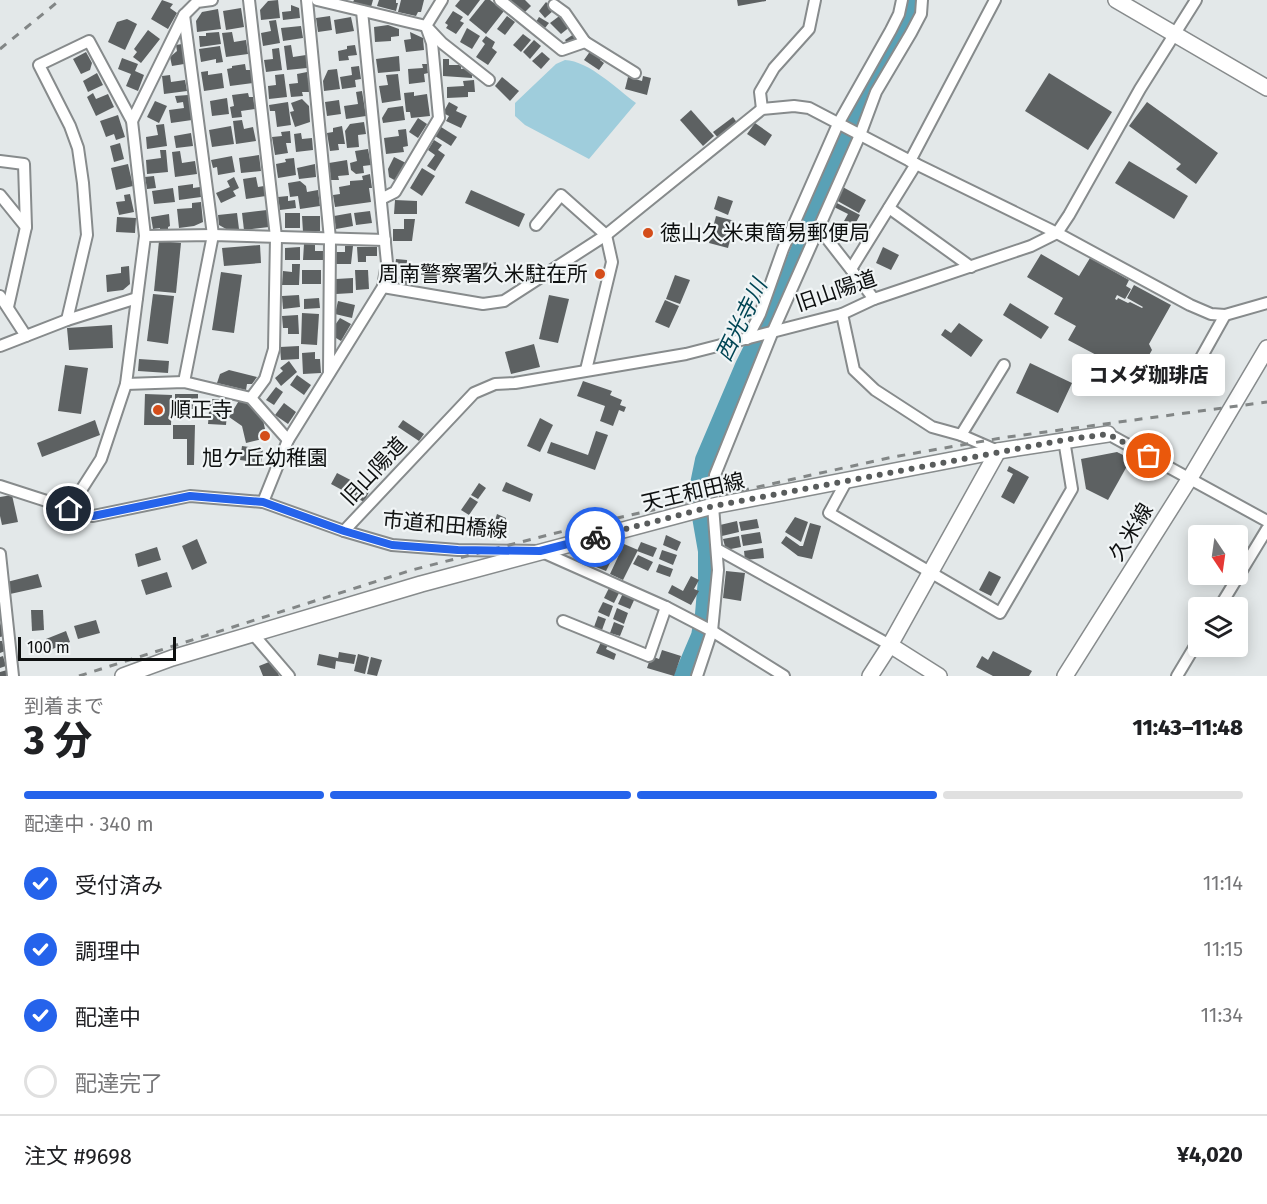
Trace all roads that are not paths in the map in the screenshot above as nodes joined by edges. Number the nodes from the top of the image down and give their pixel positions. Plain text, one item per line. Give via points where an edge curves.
1 (212, 0) edge
2 (249, 0) edge
3 (307, 0) edge
4 (317, 0) edge
5 (442, 0) edge
6 (500, 0) edge
7 (815, 0) edge
8 (902, 0) edge
9 (922, 0) edge
10 (995, 0) edge
11 (1116, 0) edge
12 (1196, 0) edge
13 (554, 5) dead end
14 (362, 11) junction
15 (184, 15) junction
16 (426, 26) junction
17 (1174, 35) junction
18 (585, 42) junction
19 (635, 73) dead end
20 (489, 80) dead end
21 (1267, 88) edge
22 (762, 109) junction
23 (132, 120) junction
24 (838, 124) junction
25 (860, 135) junction
26 (0, 161) edge
27 (913, 163) junction
28 (0, 195) edge
29 (381, 199) junction
30 (889, 208) junction
31 (536, 225) dead end
32 (26, 227) junction
33 (818, 227) junction
34 (1057, 233) junction
35 (213, 235) junction
36 (606, 235) junction
37 (145, 236) junction
38 (276, 237) junction
39 (330, 239) junction
40 (385, 240) junction
41 (971, 267) junction
42 (851, 269) junction
43 (383, 287) junction
44 (0, 296) edge
45 (137, 298) junction
46 (874, 299) junction
47 (1267, 303) edge
48 (8, 307) junction
49 (842, 314) junction
50 (1225, 315) junction
51 (67, 320) junction
52 (773, 331) junction
53 (26, 336) junction
54 (747, 339) junction
55 (0, 346) edge
56 (1267, 348) edge
57 (1004, 365) dead end
58 (586, 370) junction
59 (329, 373) junction
60 (1192, 374) dead end
61 (184, 382) junction
62 (126, 384) junction
63 (251, 398) junction
64 (1108, 434) joint
65 (962, 435) junction
66 (288, 440) junction
67 (1064, 440) junction
68 (998, 451) junction
69 (1190, 478) junction
70 (847, 480) junction
71 (0, 486) edge
72 (263, 502) junction
73 (714, 506) junction
74 (69, 509) junction
75 (1267, 521) edge
76 (1267, 529) edge
77 (344, 531) junction
78 (717, 549) junction
79 (540, 551) junction
80 (0, 554) edge
81 (930, 572) junction
82 (1226, 597) edge
83 (666, 607) junction
84 (562, 621) dead end
85 (712, 631) junction
86 (253, 634) junction
87 (890, 645) junction
88 (1188, 657) edge
89 (13, 676) edge
90 (123, 676) edge
91 (289, 676) edge
92 (697, 676) edge
93 (784, 676) edge
94 (870, 676) edge
95 (939, 676) edge
96 (1065, 676) edge
97 (1177, 676) edge

1 - 15 street via 197,2
2 - 38 street
3 - 39 street
4 - 14 street
5 - 16 street
6 - 18 street via 562,50
7 - 22 street via 809,30 774,68 760,92
8 - 24 street via 891,30
9 - 25 street via 921,14 876,92
10 - 27 street
11 - 17 street
12 - 17 street
13 - 18 street via 565,13
14 - 16 street
14 - 29 street
15 - 23 street
15 - 35 street
16 - 20 street
16 - 29 street via 432,42 439,118 395,192
17 - 21 street
17 - 34 street
18 - 19 street
22 - 24 street via 809,108
22 - 36 street
23 - 37 street
23 - 51 street via 89,41 39,65 78,147 83,183 87,235
24 - 25 street
24 - 54 street
25 - 27 street
25 - 33 street
26 - 32 street via 24,164
27 - 30 street
27 - 34 street
28 - 32 street
29 - 40 street
30 - 41 street
30 - 42 street
31 - 36 street via 561,195
32 - 48 street
33 - 42 street
33 - 52 street
34 - 41 street, 旧山陽道
34 - 50 street via 1190,305
35 - 37 street
35 - 38 street
35 - 61 street
36 - 43 street via 504,301 483,304
36 - 58 street via 612,262
37 - 45 street
38 - 39 street
38 - 63 street via 274,349 265,379
39 - 40 street
39 - 59 street
40 - 43 street
41 - 46 street, 旧山陽道
42 - 46 street
43 - 59 street
44 - 48 street
45 - 51 street
45 - 62 street
46 - 49 street, 旧山陽道
47 - 50 street
48 - 53 street
49 - 52 street, 旧山陽道
49 - 65 street via 854,370 875,390 932,427
50 - 60 street
51 - 53 street
52 - 54 street, 旧山陽道
52 - 73 street via 714,475
53 - 55 street
54 - 58 street, 旧山陽道 via 686,354
56 - 69 street, 久米線
57 - 65 street
58 - 77 street, 旧山陽道 via 495,384 474,393
59 - 66 street
61 - 62 street
61 - 63 street
62 - 74 street via 101,459
63 - 66 street
64 - 67 street, 天王和田線
64 - 69 street
65 - 68 street
66 - 72 street
67 - 68 street, 天王和田線
67 - 81 street via 1071,489 1000,613
68 - 70 street, 天王和田線
68 - 81 street
69 - 75 street
69 - 96 street, 久米線
70 - 73 street, 天王和田線
70 - 81 street via 829,513
71 - 74 street, 市道和田橋線
72 - 74 street, 市道和田橋線 via 190,496 93,516
72 - 77 street, 市道和田橋線
73 - 78 street
73 - 79 street, 天王和田線
76 - 82 street
77 - 79 street, 市道和田橋線 via 392,545
78 - 85 street
78 - 87 street
79 - 83 street
79 - 86 street, 天王和田線
80 - 89 street
81 - 87 street
83 - 84 street via 649,656
83 - 85 street
85 - 92 street
85 - 93 street
86 - 90 street, 天王和田線
86 - 91 street
87 - 94 street
87 - 95 street
88 - 97 street

